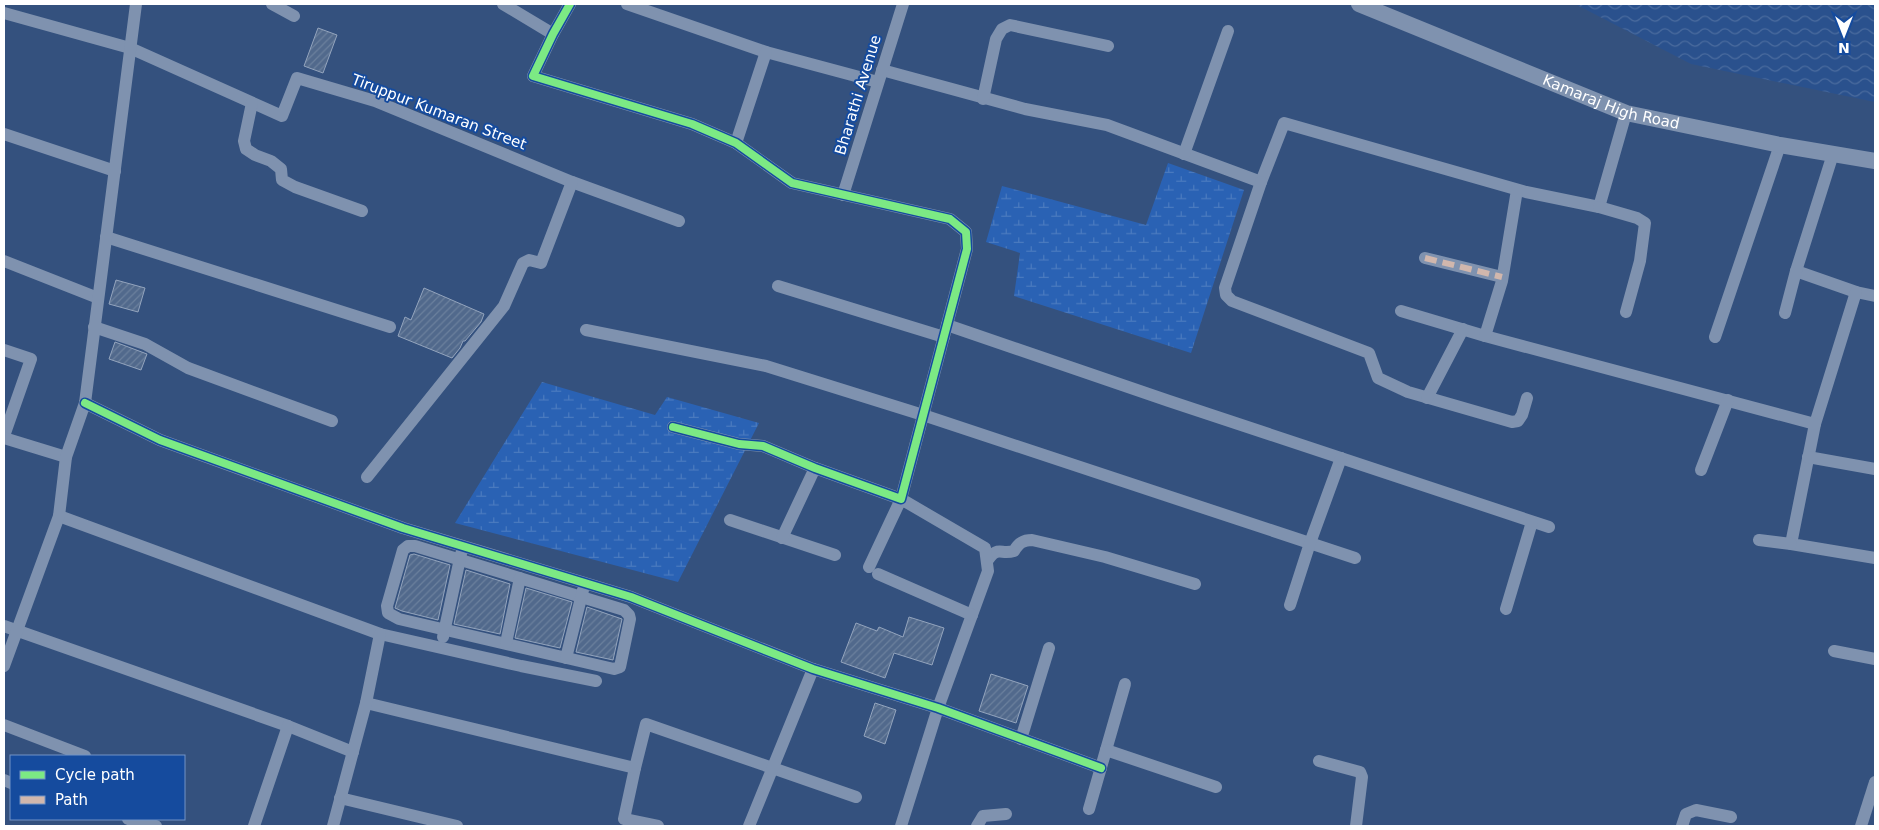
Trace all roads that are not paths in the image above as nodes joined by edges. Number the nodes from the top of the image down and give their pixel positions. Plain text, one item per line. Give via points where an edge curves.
1 (136, 4) edge
2 (272, 4) edge
3 (503, 4) edge
4 (570, 4) edge
5 (627, 4) edge
6 (903, 4) edge
7 (1360, 4) edge
8 (4, 12) edge
9 (294, 16) dead end
10 (1228, 31) dead end
11 (553, 34) junction
12 (1108, 46) dead end
13 (130, 48) junction
14 (766, 52) junction
15 (880, 76) junction
16 (983, 98) junction
17 (252, 103) junction
18 (1626, 112) junction
19 (4, 134) edge
20 (736, 143) junction
21 (1780, 144) junction
22 (1184, 154) junction
23 (1833, 154) junction
24 (1875, 161) edge
25 (114, 172) junction
26 (572, 182) junction
27 (1261, 182) junction
28 (1517, 190) junction
29 (844, 195) junction
30 (1599, 207) junction
31 (362, 211) dead end
32 (679, 221) dead end
33 (106, 237) junction
34 (1425, 258) dead end
35 (4, 261) edge
36 (1796, 271) junction
37 (1502, 277) junction
38 (778, 286) dead end
39 (1856, 292) junction
40 (1875, 296) edge
41 (98, 298) junction
42 (1401, 311) dead end
43 (1626, 312) dead end
44 (1785, 313) dead end
45 (94, 327) junction
46 (390, 327) dead end
47 (1463, 329) junction
48 (586, 330) dead end
49 (945, 331) junction
50 (1485, 336) junction
51 (1715, 337) dead end
52 (4, 350) edge
53 (1427, 398) junction
54 (1527, 398) dead end
55 (1728, 400) junction
56 (84, 403) junction
57 (923, 415) junction
58 (332, 421) dead end
59 (1815, 424) junction
60 (673, 427) dead end
61 (4, 437) edge
62 (66, 458) junction
63 (1341, 458) junction
64 (1808, 458) junction
65 (815, 468) junction
66 (1875, 469) edge
67 (1701, 470) dead end
68 (367, 477) dead end
69 (901, 499) junction
70 (59, 516) junction
71 (730, 520) dead end
72 (1532, 522) junction
73 (1549, 527) dead end
74 (782, 538) junction
75 (1759, 540) dead end
76 (1310, 543) junction
77 (1791, 544) junction
78 (463, 546) junction
79 (835, 555) dead end
80 (1355, 558) dead end
81 (1875, 558) edge
82 (460, 560) junction
83 (987, 561) junction
84 (520, 578) junction
85 (586, 583) junction
86 (1195, 584) dead end
87 (581, 597) junction
88 (1290, 605) dead end
89 (1506, 609) dead end
90 (972, 615) junction
91 (444, 628) junction
92 (10, 629) edge
93 (380, 634) junction
94 (506, 644) junction
95 (441, 647) junction
96 (1049, 648) dead end
97 (1834, 651) dead end
98 (566, 658) junction
99 (1875, 659) edge
100 (4, 666) edge
101 (813, 669) junction
102 (596, 681) dead end
103 (1125, 684) dead end
104 (366, 703) junction
105 (938, 708) junction
106 (4, 725) edge
107 (288, 726) junction
108 (1021, 739) junction
109 (1106, 750) junction
110 (353, 752) junction
111 (82, 755) edge
112 (1318, 761) dead end
113 (635, 768) junction
114 (773, 768) junction
115 (1101, 768) junction
116 (1875, 782) edge
117 (1216, 787) dead end
118 (856, 797) dead end
119 (340, 798) junction
120 (1089, 810) dead end
121 (1006, 814) dead end
122 (1731, 817) dead end
123 (132, 820) edge
124 (156, 826) edge
125 (254, 826) edge
126 (333, 826) edge
127 (457, 826) edge
128 (658, 826) edge
129 (749, 826) edge
130 (901, 826) edge
131 (977, 826) edge
132 (1356, 826) edge
133 (1682, 826) edge
134 (1861, 826) edge

1 - 13 street
2 - 9 street
3 - 11 street
4 - 11 street
5 - 14 street
6 - 15 street, Bharathi Avenue
7 - 18 street, Kamaraj High Road
8 - 13 street, Tiruppur Kumaran Street
10 - 22 street
11 - 20 street via 533,76 692,124
12 - 16 street via 1010,25 1002,29 996,39
13 - 17 street, Tiruppur Kumaran Street
13 - 25 street
14 - 15 street
14 - 20 street
15 - 16 street
15 - 29 street, Bharathi Avenue
16 - 22 street via 1107,125
17 - 26 street, Tiruppur Kumaran Street via 282,116 297,78 375,102
17 - 31 street via 244,141 246,149 281,169 282,180 295,187
18 - 21 street, Kamaraj High Road
18 - 30 street
19 - 25 street
20 - 29 street via 792,183
21 - 23 street, Kamaraj High Road
21 - 51 street
22 - 27 street
23 - 24 street, Kamaraj High Road
23 - 36 street
25 - 33 street
26 - 32 street, Tiruppur Kumaran Street
26 - 68 street via 541,263 529,260 522,263 504,306
27 - 28 street via 1284,123
27 - 53 street via 1227,282 1226,295 1232,301 1368,353 1378,378
28 - 30 street
28 - 37 street
29 - 49 street via 950,219 966,232 967,249
30 - 43 street via 1645,223 1640,261
33 - 41 street
33 - 46 street
34 - 37 street
35 - 41 street
36 - 39 street
36 - 44 street
37 - 50 street
38 - 49 street
39 - 40 street
39 - 59 street
41 - 45 street
42 - 47 street
45 - 56 street
45 - 58 street via 144,344 188,368
47 - 50 street
47 - 53 street
48 - 57 street via 766,366
49 - 57 street
49 - 63 street
50 - 55 street
52 - 61 street via 30,359
53 - 54 street via 1512,422 1518,421 1522,415
55 - 59 street
55 - 67 street
56 - 62 street
56 - 78 street via 160,440 403,528
57 - 69 street
57 - 76 street
59 - 64 street
60 - 65 street via 739,444 763,446
61 - 62 street
62 - 70 street
63 - 72 street
63 - 76 street
64 - 66 street
64 - 77 street
65 - 69 street
65 - 74 street
69 - 83 street via 985,548
69 - 90 street via 874,570
70 - 92 street
70 - 93 street
71 - 74 street
72 - 73 street
72 - 89 street
74 - 79 street
75 - 77 street
76 - 80 street
76 - 88 street
77 - 81 street
78 - 82 street
78 - 85 street
82 - 84 street
82 - 91 street
82 - 91 street via 415,546 405,547 387,606 388,613 394,617
83 - 86 street via 993,552 1008,553 1024,540 1032,540 1105,557
83 - 90 street via 988,571
84 - 87 street
84 - 94 street
85 - 87 street
85 - 101 street via 631,596
87 - 98 street
87 - 98 street via 624,610 629,615 621,664 614,669
90 - 105 street
91 - 94 street
91 - 95 street
92 - 100 street
92 - 107 street
93 - 95 street
93 - 104 street
94 - 98 street
95 - 102 street
96 - 108 street
97 - 99 street
101 - 105 street
101 - 114 street
103 - 109 street
104 - 110 street
104 - 113 street
105 - 108 street
105 - 130 street
106 - 111 street
107 - 110 street
107 - 125 street
108 - 115 street
109 - 115 street
109 - 117 street
110 - 119 street
112 - 132 street via 1360,772
113 - 114 street via 646,724
113 - 128 street via 624,819
114 - 118 street
114 - 129 street
115 - 120 street
116 - 134 street
119 - 126 street
119 - 127 street
121 - 131 street via 983,816
122 - 133 street via 1696,810 1686,814
123 - 124 street

